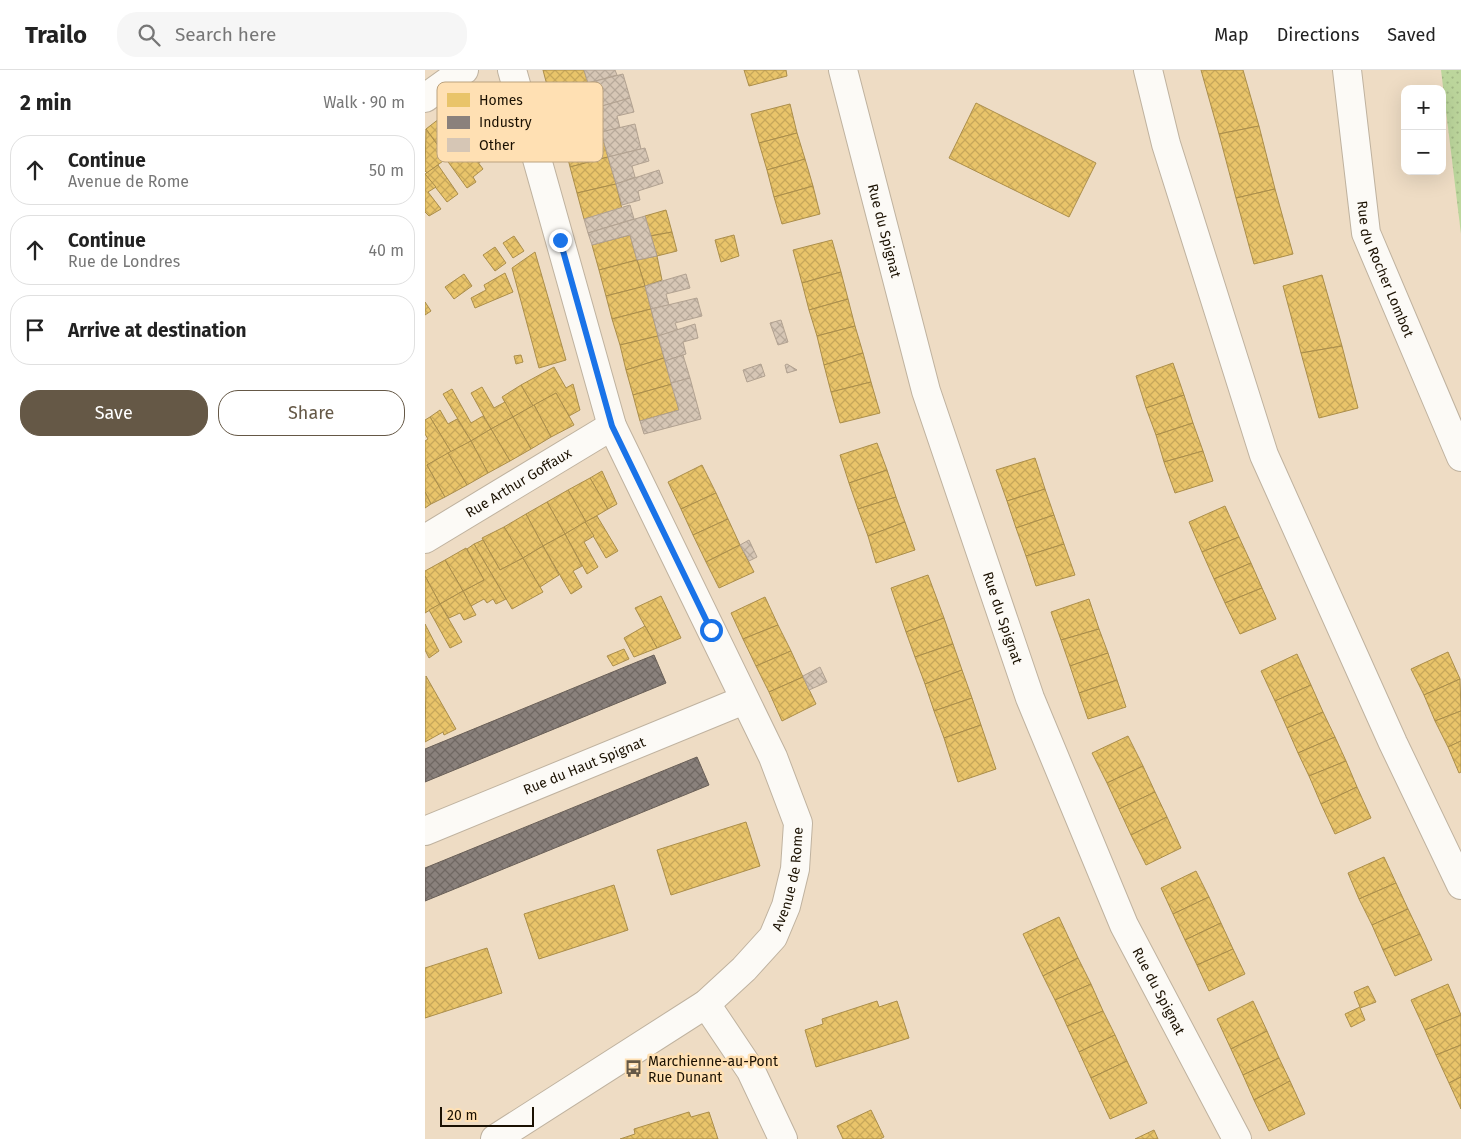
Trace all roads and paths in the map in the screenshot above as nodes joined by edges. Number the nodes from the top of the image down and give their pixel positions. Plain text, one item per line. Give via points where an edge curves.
1 (464, 70) edge
2 (843, 70) edge
3 (1148, 70) edge
4 (1347, 70) edge
5 (447, 82) edge
6 (437, 89) edge
7 (425, 98) edge
8 (538, 162) edge
9 (612, 426) junction
10 (1461, 457) edge
11 (425, 539) edge
12 (745, 700) junction
13 (425, 831) edge
14 (1461, 885) edge
15 (707, 1004) junction
16 (495, 1139) edge
17 (783, 1139) edge
18 (1237, 1139) edge

1 - 5 street
2 - 18 street, Rue du Spignat via 926,391 1030,698 1124,925
3 - 14 street via 1166,144 1264,455 1393,743
4 - 10 street, Rue du Rocher Lombot via 1366,233
6 - 7 street
8 - 9 street, Avenue de Rome
9 - 11 street, Rue Arthur Goffaux
9 - 12 street, Avenue de Rome
12 - 13 street, Rue du Haut Spignat
12 - 15 street, Avenue de Rome via 773,757 798,823 795,869 786,906 773,937
15 - 16 street, Avenue de Rome
15 - 17 street via 751,1070

